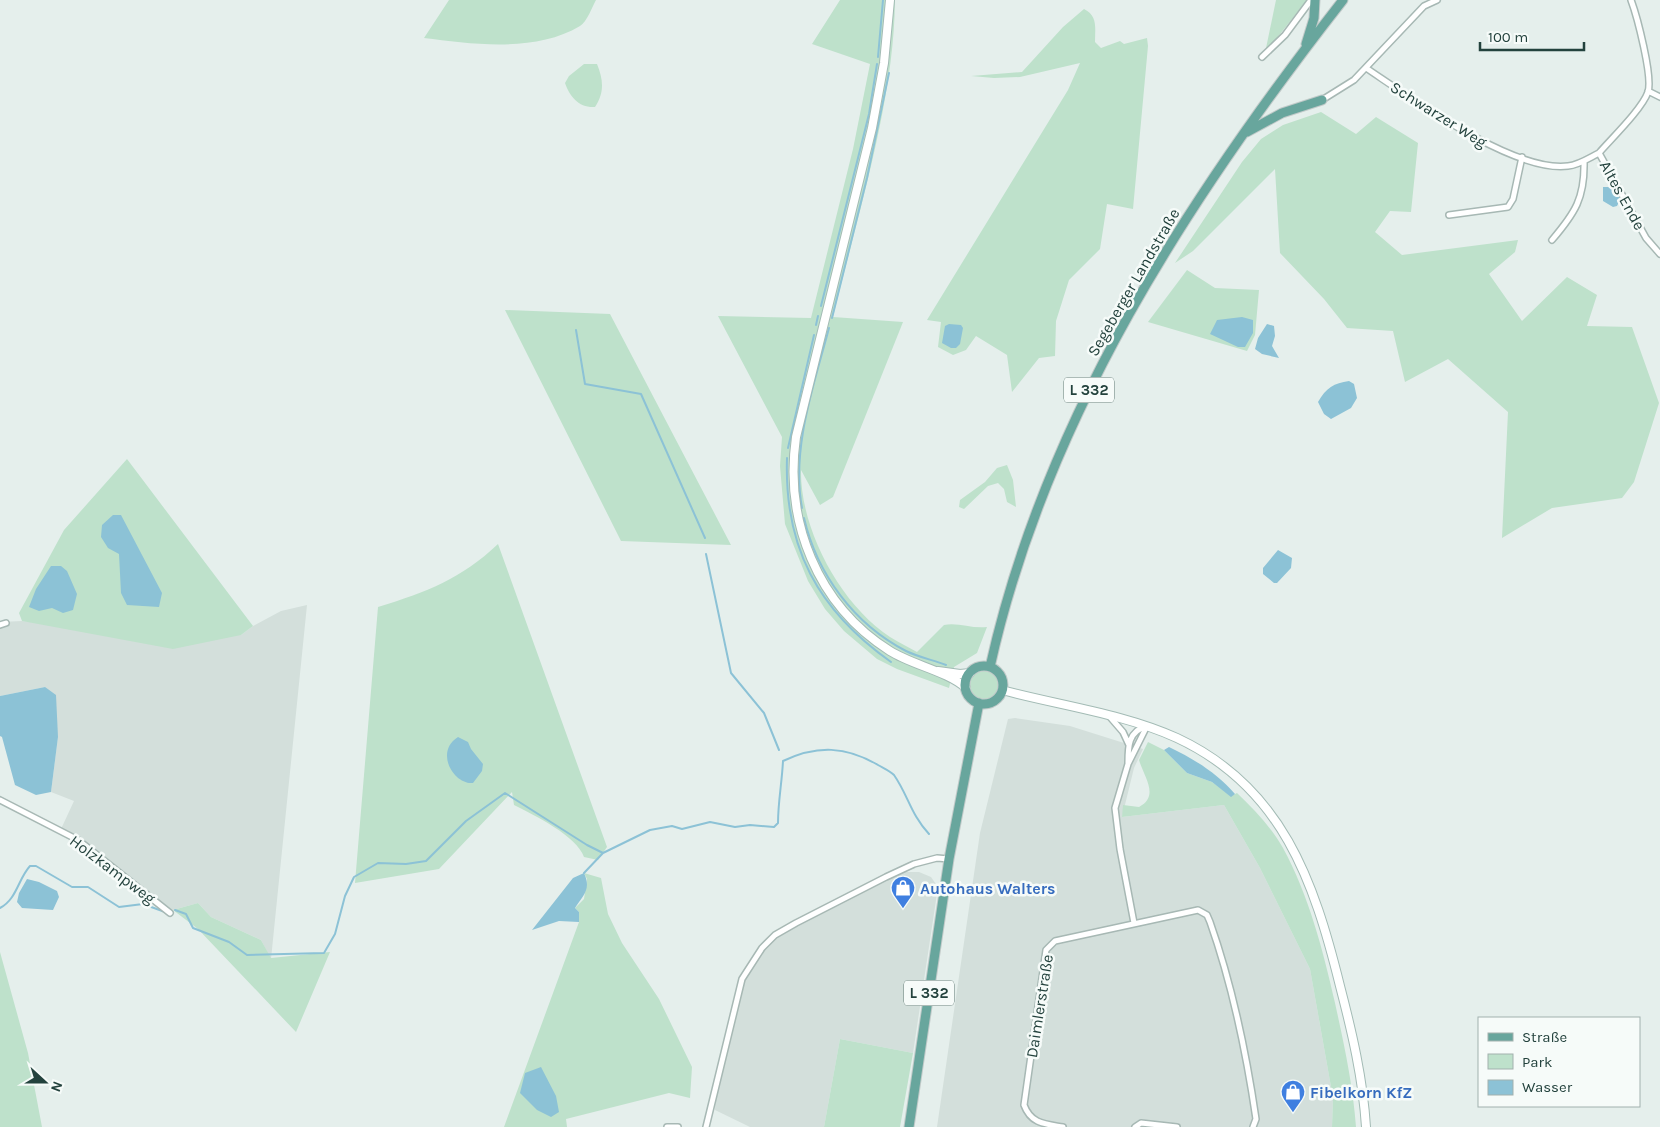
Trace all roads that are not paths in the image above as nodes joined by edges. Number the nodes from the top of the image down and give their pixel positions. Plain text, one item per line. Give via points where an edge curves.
1 (890, 0) edge
2 (1311, 0) edge
3 (1315, 0) edge
4 (1344, 0) edge
5 (1437, 0) edge
6 (1631, 0) edge
7 (1304, 51) junction
8 (1262, 57) dead end
9 (1366, 68) junction
10 (1648, 91) junction
11 (1660, 97) edge
12 (1322, 100) joint
13 (1241, 137) junction
14 (1599, 153) junction
15 (1522, 157) junction
16 (1584, 161) junction
17 (1449, 215) dead end
18 (1552, 240) dead end
19 (1660, 254) edge
20 (6, 624) dead end
21 (0, 625) edge
22 (990, 667) junction
23 (931, 670) junction
24 (970, 672) junction
25 (966, 688) junction
26 (1002, 690) junction
27 (979, 703) junction
28 (1110, 717) junction
29 (1147, 726) junction
30 (1129, 746) junction
31 (1128, 764) junction
32 (0, 800) edge
33 (949, 859) junction
34 (170, 913) dead end
35 (1134, 923) junction
36 (1038, 1125) edge
37 (667, 1127) edge
38 (678, 1127) edge
39 (706, 1127) edge
40 (909, 1127) edge
41 (1064, 1127) edge
42 (1135, 1127) edge
43 (1177, 1127) edge
44 (1253, 1127) edge
45 (1366, 1127) edge

1 - 23 main road via 884,63 872,128 796,437 794,495 799,528 812,562 839,606 864,632 890,651
2 - 8 street via 1285,35
3 - 7 main road via 1314,18
4 - 7 main road, Segeberger Landstraße / L 332
5 - 9 street via 1424,6
6 - 10 street via 1649,77
7 - 13 main road, Segeberger Landstraße / L 332
9 - 12 street via 1344,88
9 - 15 street, Schwarzer Weg via 1484,144
10 - 11 street
10 - 14 street, Altes Ende via 1637,109
12 - 13 main road via 1282,113
13 - 22 main road, Segeberger Landstraße / L 332 via 1158,264 1086,397 1027,541
14 - 16 street, Schwarzer Weg
14 - 19 street, Altes Ende via 1646,238
15 - 16 street, Schwarzer Weg via 1554,166
15 - 17 street via 1508,208
16 - 18 street, Altes Ende via 1583,190 1578,205
20 - 21 street
22 - 24 main road via 979,667
22 - 26 main road via 1001,677
23 - 24 main road via 960,674
23 - 25 main road
24 - 25 main road
25 - 27 main road via 971,699
26 - 27 main road via 992,702
26 - 28 main road
27 - 33 main road, L 332
28 - 29 main road
28 - 30 street via 1123,732
29 - 30 street via 1134,733
29 - 31 street
29 - 45 main road via 1186,742 1224,765 1264,804 1292,844 1313,892 1332,950 1352,1034
30 - 31 street
31 - 35 street via 1115,808 1115,822
32 - 34 street, Holzkampweg via 78,840
33 - 39 street via 937,858 914,864 886,877 796,922 762,948 742,978
33 - 40 main road, L 332
35 - 36 street, Daimlerstraße via 1055,941 1046,950 1024,1105 1028,1116
35 - 44 street, Daimlerstraße via 1198,910 1207,915 1232,991 1246,1049 1256,1118
36 - 41 street, Daimlerstraße
37 - 38 street
42 - 43 street via 1141,1123

